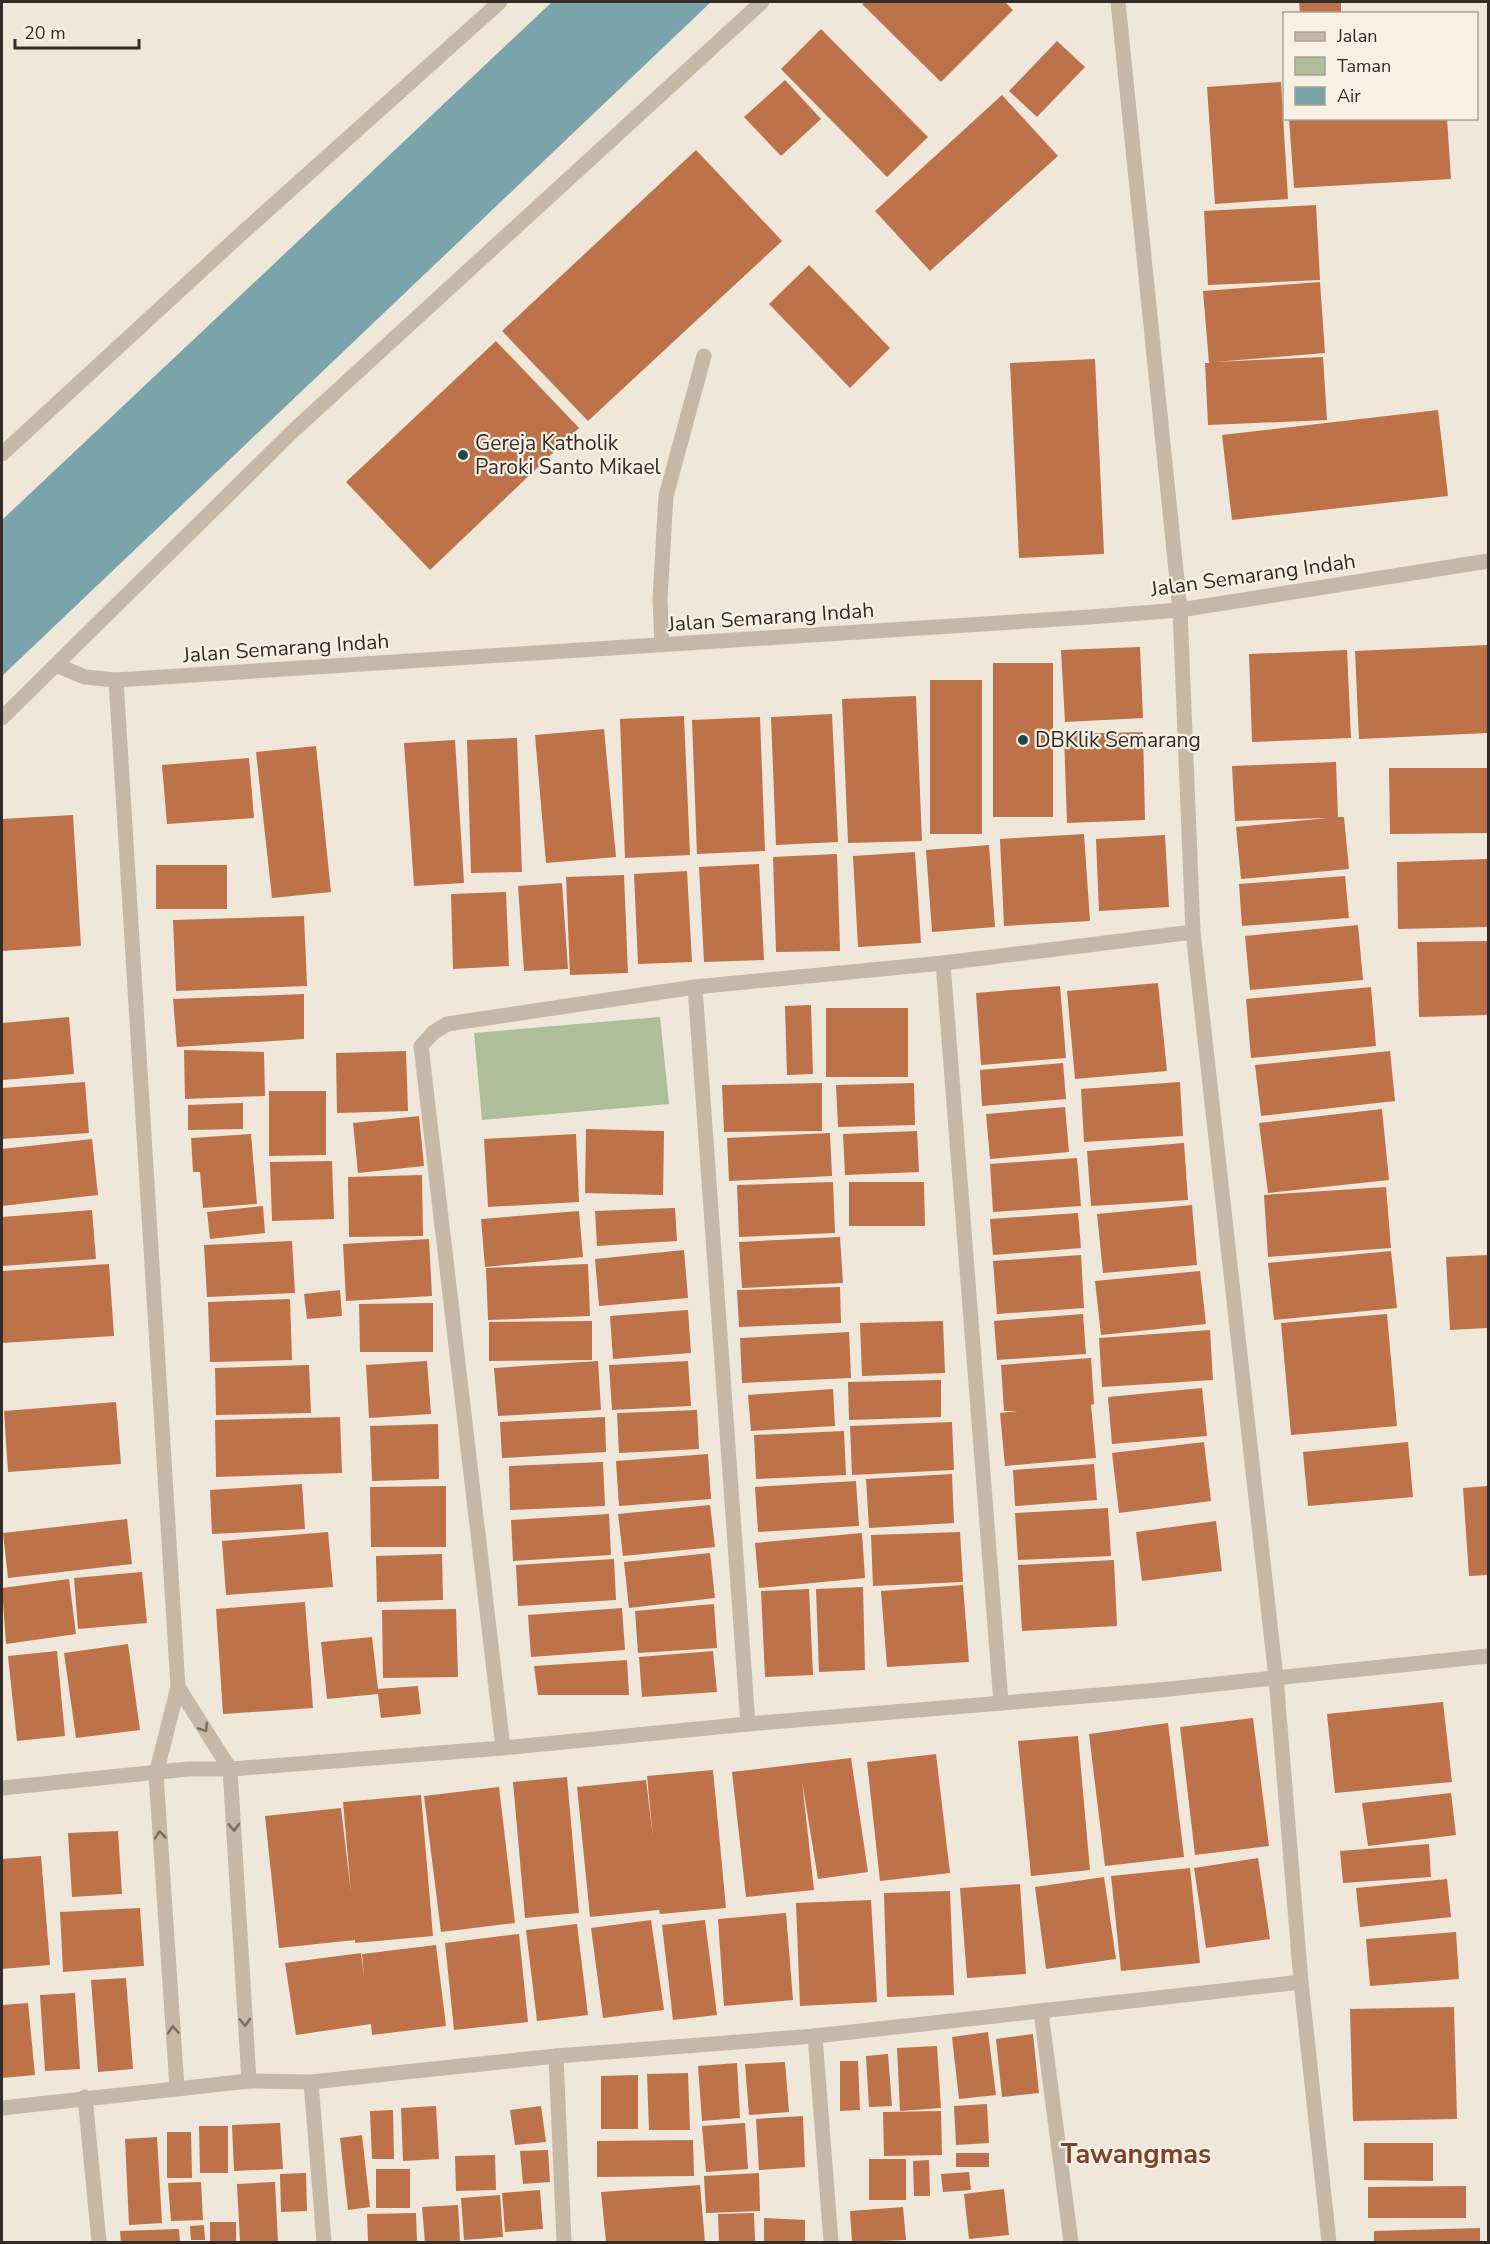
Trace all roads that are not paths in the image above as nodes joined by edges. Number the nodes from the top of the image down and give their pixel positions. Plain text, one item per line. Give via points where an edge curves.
1 (500, 2) edge
2 (762, 2) edge
3 (1118, 2) edge
4 (704, 356) dead end
5 (2, 454) edge
6 (1488, 561) edge
7 (1180, 610) junction
8 (662, 645) junction
9 (56, 665) junction
10 (116, 681) junction
11 (2, 718) edge
12 (1193, 932) junction
13 (943, 963) junction
14 (695, 987) junction
15 (1488, 1656) edge
16 (1276, 1678) junction
17 (178, 1687) junction
18 (1001, 1703) junction
19 (748, 1724) junction
20 (503, 1748) junction
21 (230, 1769) junction
22 (156, 1774) junction
23 (2, 1788) edge
24 (1301, 1982) junction
25 (1041, 2012) junction
26 (815, 2036) junction
27 (556, 2056) junction
28 (249, 2081) junction
29 (311, 2082) junction
30 (177, 2088) junction
31 (85, 2097) junction
32 (2, 2108) edge
33 (99, 2242) edge
34 (324, 2242) edge
35 (564, 2242) edge
36 (831, 2242) edge
37 (1071, 2242) edge
38 (1329, 2242) edge

1 - 5 street
2 - 9 street via 294,431
3 - 7 street
4 - 8 street via 666,496 660,599
6 - 7 street, Jalan Semarang Indah
7 - 8 street, Jalan Semarang Indah
7 - 12 street
8 - 10 street, Jalan Semarang Indah
9 - 10 street, Jalan Semarang Indah via 85,677
9 - 11 street
10 - 17 street
12 - 13 street
12 - 16 street
13 - 14 street
13 - 18 street
14 - 19 street
14 - 20 street via 447,1024 421,1046
15 - 16 street
16 - 18 street
16 - 24 street
17 -> 21 street
17 - 22 street
18 - 19 street
19 - 20 street
20 - 21 street
21 - 22 street
21 -> 28 street
22 - 23 street
30 -> 22 street
24 - 25 street
24 - 38 street
25 - 26 street
25 - 37 street
26 - 27 street
26 - 36 street
27 - 29 street
27 - 35 street
28 - 29 street
28 - 30 street
29 - 34 street
30 - 31 street
31 - 32 street
31 - 33 street

